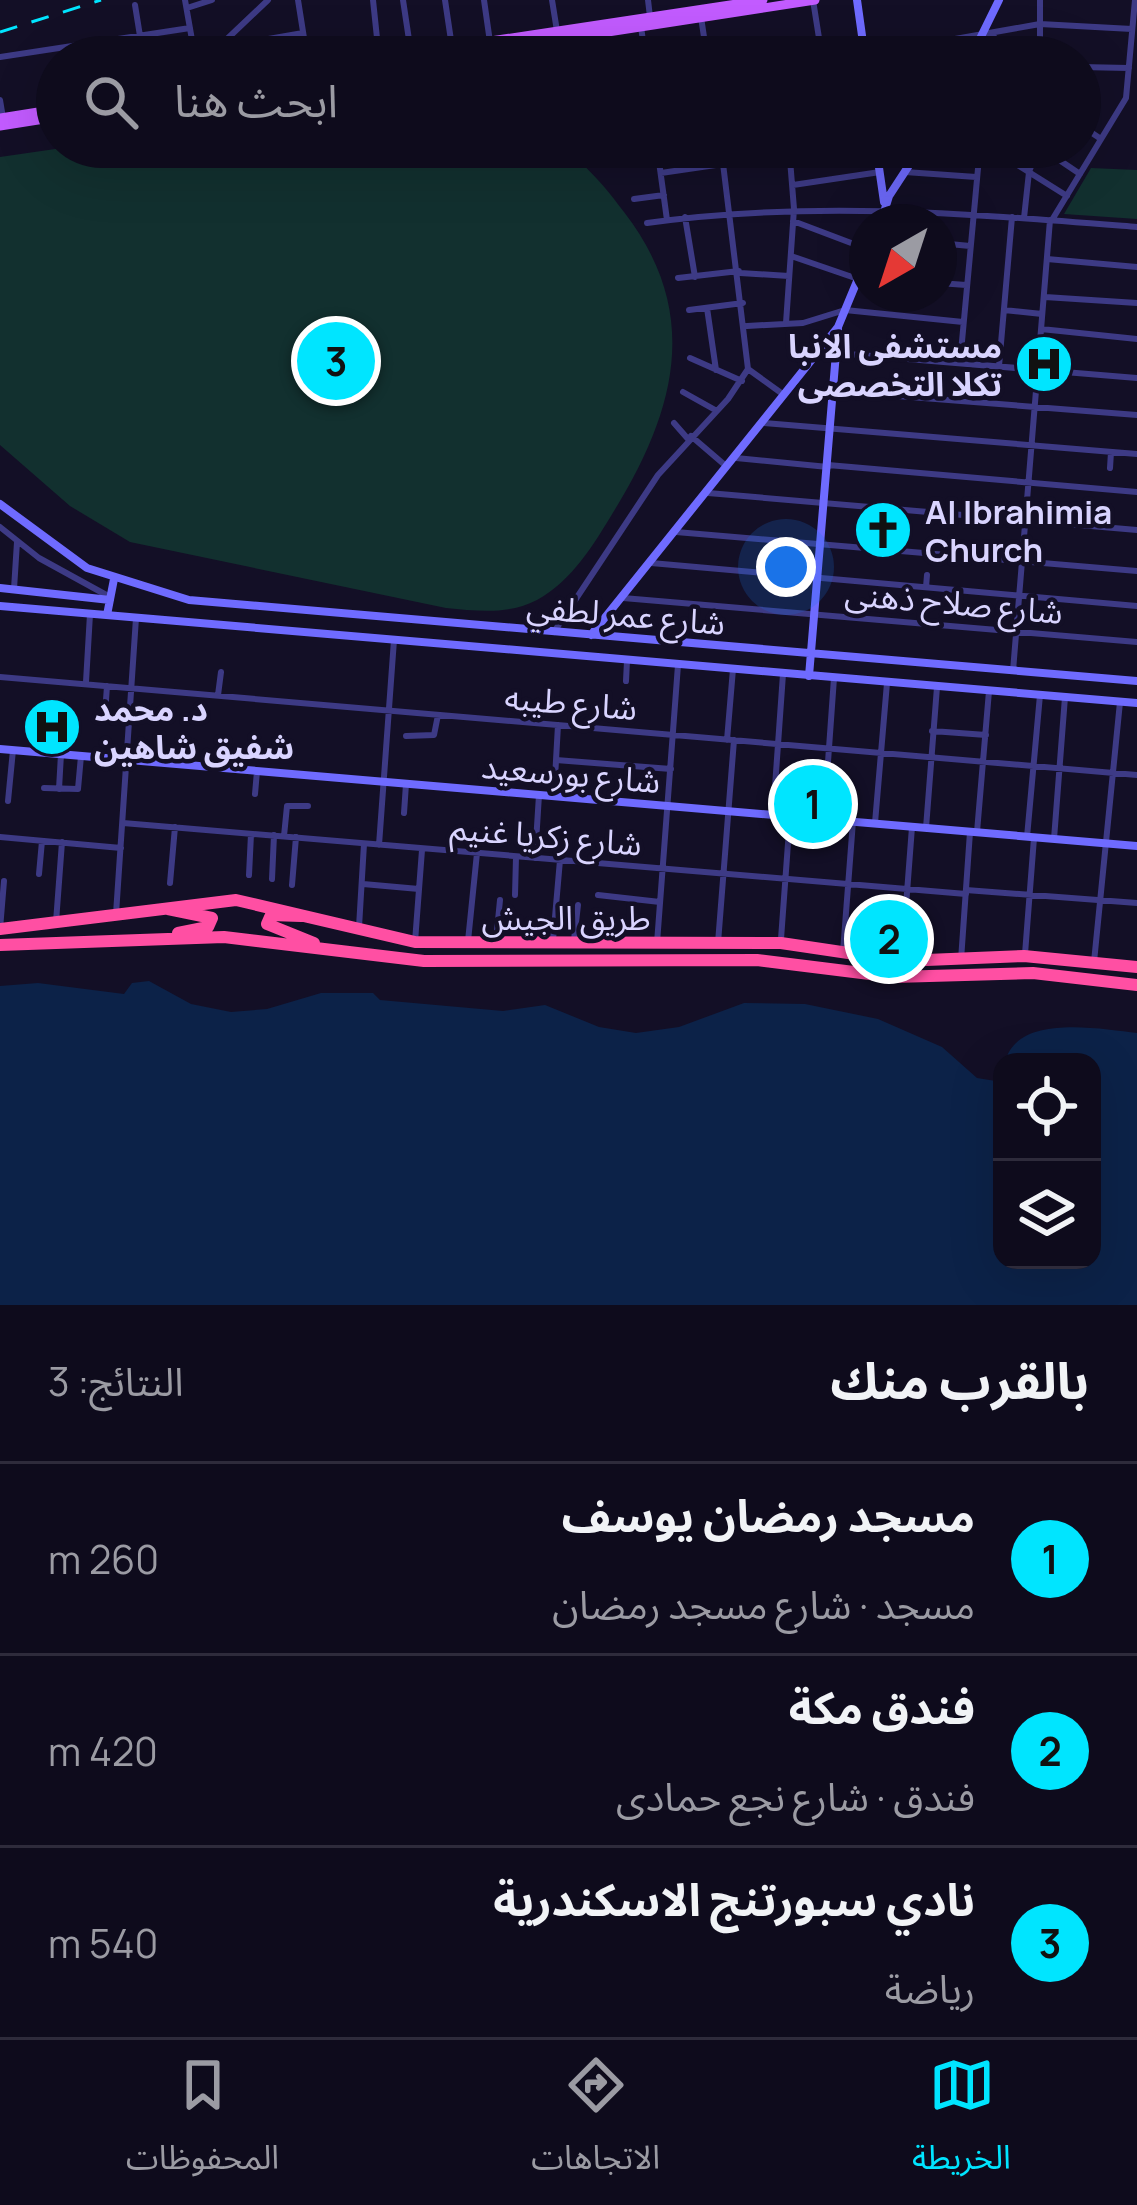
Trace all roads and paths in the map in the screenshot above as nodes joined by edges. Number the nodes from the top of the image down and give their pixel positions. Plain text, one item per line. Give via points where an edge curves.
1 (212, 0) edge
2 (268, 0) edge
3 (298, 0) edge
4 (373, 0) edge
5 (403, 0) edge
6 (445, 0) edge
7 (484, 0) edge
8 (551, 0) edge
9 (648, 0) edge
10 (763, 0) edge
11 (814, 0) edge
12 (857, 0) edge
13 (999, 0) edge
14 (1040, 0) edge
15 (1135, 0) edge
16 (747, 1) edge
17 (186, 4) edge
18 (135, 5) dead end
19 (1135, 15) edge
20 (650, 17) junction
21 (701, 17) junction
22 (1040, 23) junction
23 (640, 26) junction
24 (190, 28) junction
25 (1132, 29) junction
26 (303, 32) junction
27 (557, 32) junction
28 (994, 33) junction
29 (982, 35) junction
30 (140, 36) joint
31 (191, 36) edge
32 (230, 36) edge
33 (283, 36) edge
34 (304, 36) edge
35 (379, 36) edge
36 (408, 36) edge
37 (444, 36) edge
38 (489, 36) edge
39 (530, 36) edge
40 (567, 36) edge
41 (642, 36) edge
42 (704, 36) edge
43 (819, 36) edge
44 (862, 36) edge
45 (976, 36) edge
46 (994, 36) edge
47 (1040, 36) edge
48 (36, 51) edge
49 (1133, 56) edge
50 (0, 57) edge
51 (1101, 67) edge
52 (1129, 68) junction
53 (1126, 98) junction
54 (0, 100) edge
55 (1137, 100) edge
56 (36, 116) edge
57 (1, 121) edge
58 (1102, 139) edge
59 (660, 168) edge
60 (692, 168) edge
61 (724, 168) edge
62 (791, 168) edge
63 (880, 168) joint
64 (908, 168) edge
65 (977, 168) edge
66 (1023, 168) edge
67 (1031, 168) edge
68 (1071, 168) edge
69 (1084, 168) edge
70 (905, 172) junction
71 (1029, 172) junction
72 (661, 173) junction
73 (1080, 174) junction
74 (976, 176) junction
75 (793, 185) junction
76 (664, 195) junction
77 (1067, 196) junction
78 (634, 199) dead end
79 (884, 204) edge
80 (888, 204) edge
81 (794, 209) junction
82 (849, 209) edge
83 (730, 211) junction
84 (957, 213) edge
85 (971, 214) junction
86 (1012, 217) junction
87 (685, 218) junction
88 (1024, 218) junction
89 (667, 220) junction
90 (1051, 220) junction
91 (794, 221) junction
92 (647, 223) dead end
93 (1137, 227) edge
94 (849, 245) edge
95 (957, 245) edge
96 (970, 246) junction
97 (791, 256) junction
98 (1047, 260) junction
99 (1137, 267) edge
100 (739, 272) junction
101 (849, 273) edge
102 (789, 276) junction
103 (695, 277) junction
104 (678, 278) dead end
105 (957, 284) edge
106 (966, 285) junction
107 (1044, 297) junction
108 (849, 302) edge
109 (743, 303) junction
110 (1137, 303) edge
111 (707, 308) junction
112 (689, 310) dead end
113 (845, 310) junction
114 (1004, 310) junction
115 (1042, 314) junction
116 (963, 322) junction
117 (786, 324) junction
118 (747, 326) junction
119 (838, 327) junction
120 (1041, 329) junction
121 (1137, 339) edge
122 (836, 353) junction
123 (690, 358) dead end
124 (960, 363) junction
125 (999, 366) junction
126 (748, 369) junction
127 (716, 370) junction
128 (1038, 370) junction
129 (1137, 378) edge
130 (742, 381) junction
131 (834, 391) junction
132 (682, 392) dead end
133 (785, 396) junction
134 (1035, 407) junction
135 (717, 411) junction
136 (1137, 415) edge
137 (674, 423) dead end
138 (764, 424) junction
139 (831, 428) junction
140 (690, 438) junction
141 (1032, 445) junction
142 (1111, 452) junction
143 (1137, 454) edge
144 (736, 458) junction
145 (828, 466) junction
146 (728, 468) junction
147 (1110, 468) dead end
148 (1029, 483) junction
149 (1137, 492) edge
150 (708, 494) junction
151 (824, 503) junction
152 (0, 505) edge
153 (1026, 520) junction
154 (0, 527) edge
155 (1137, 530) edge
156 (676, 532) junction
157 (16, 542) junction
158 (821, 544) junction
159 (1022, 560) junction
160 (651, 563) junction
161 (1137, 571) edge
162 (927, 575) dead end
163 (818, 578) junction
164 (114, 579) junction
165 (0, 587) edge
166 (926, 587) junction
167 (14, 589) junction
168 (1020, 595) junction
169 (623, 598) junction
170 (110, 599) junction
171 (0, 606) edge
172 (1137, 606) edge
173 (91, 614) junction
174 (814, 614) junction
175 (107, 616) junction
176 (136, 618) junction
177 (604, 620) junction
178 (554, 632) junction
179 (1017, 632) junction
180 (592, 635) junction
181 (613, 637) junction
182 (394, 640) junction
183 (1137, 642) edge
184 (811, 654) junction
185 (627, 661) junction
186 (678, 665) junction
187 (733, 669) junction
188 (1013, 671) junction
189 (220, 672) dead end
190 (783, 674) junction
191 (0, 676) edge
192 (809, 676) junction
193 (834, 678) junction
194 (626, 681) dead end
195 (1137, 681) edge
196 (887, 683) junction
197 (86, 684) junction
198 (107, 686) junction
199 (937, 687) junction
200 (132, 688) junction
201 (989, 691) junction
202 (218, 695) junction
203 (1040, 695) junction
204 (1065, 697) junction
205 (1120, 702) junction
206 (1137, 703) edge
207 (389, 710) junction
208 (105, 714) dead end
209 (438, 715) junction
210 (559, 725) junction
211 (932, 731) junction
212 (673, 735) junction
213 (986, 735) junction
214 (406, 736) dead end
215 (730, 740) junction
216 (778, 744) junction
217 (829, 748) junction
218 (0, 749) edge
219 (13, 750) junction
220 (881, 753) junction
221 (61, 754) junction
222 (82, 756) junction
223 (932, 758) junction
224 (128, 760) junction
225 (556, 760) junction
226 (984, 762) junction
227 (1034, 766) junction
228 (671, 769) junction
229 (1059, 769) junction
230 (257, 771) junction
231 (1114, 773) junction
232 (1137, 775) edge
233 (384, 782) junction
234 (406, 784) junction
235 (44, 788) dead end
236 (59, 789) junction
237 (255, 794) dead end
238 (538, 795) junction
239 (554, 796) junction
240 (8, 801) dead end
241 (308, 806) dead end
242 (668, 806) junction
243 (728, 811) junction
244 (404, 813) dead end
245 (773, 814) junction
246 (790, 816) junction
247 (824, 819) junction
248 (853, 821) junction
249 (123, 823) junction
250 (875, 824) junction
251 (912, 826) junction
252 (175, 827) junction
253 (926, 828) junction
254 (974, 832) junction
255 (251, 833) junction
256 (279, 836) junction
257 (0, 837) edge
258 (296, 837) junction
259 (1031, 837) junction
260 (1054, 839) junction
261 (42, 841) junction
262 (62, 842) junction
263 (364, 843) junction
264 (379, 844) junction
265 (1107, 844) junction
266 (1137, 846) edge
267 (121, 848) junction
268 (422, 848) junction
269 (478, 853) junction
270 (516, 856) junction
271 (535, 858) junction
272 (560, 860) junction
273 (663, 869) junction
274 (39, 874) dead end
275 (723, 874) junction
276 (249, 875) dead end
277 (272, 878) dead end
278 (785, 880) junction
279 (4, 881) dead end
280 (170, 884) dead end
281 (362, 884) junction
282 (292, 885) dead end
283 (848, 885) junction
284 (419, 889) junction
285 (907, 890) junction
286 (966, 892) junction
287 (1029, 895) junction
288 (515, 896) dead end
289 (598, 896) dead end
290 (1101, 899) junction
291 (500, 900) dead end
292 (661, 902) junction
293 (1137, 903) edge
294 (578, 905) dead end
295 (163, 907) junction
296 (308, 914) junction
297 (116, 915) junction
298 (56, 923) junction
299 (0, 928) edge
300 (359, 930) junction
301 (159, 939) junction
302 (415, 942) junction
303 (657, 943) junction
304 (718, 943) junction
305 (781, 943) junction
306 (467, 944) junction
307 (496, 944) junction
308 (552, 944) junction
309 (574, 944) junction
310 (0, 945) edge
311 (319, 947) junction
312 (843, 952) junction
313 (1024, 956) junction
314 (961, 960) junction
315 (902, 961) junction
316 (1094, 962) junction
317 (1137, 967) edge
318 (1137, 985) edge

1 - 17 street
2 - 32 street
3 - 26 street
4 - 35 street
5 - 36 street
6 - 37 street
7 - 38 street
8 - 27 street
9 - 20 street
10 - 16 main road
11 - 21 main road
11 - 43 street
12 - 44 street
13 - 29 street
14 - 22 street
15 - 19 street
16 - 20 main road
17 - 24 street
18 - 30 street
19 - 25 street
20 - 27 main road
21 - 23 main road
21 - 42 street
22 - 25 street
22 - 28 street
22 - 47 street
23 - 40 main road
23 - 41 street
24 - 30 street
24 - 31 street
25 - 49 street
26 - 33 street
26 - 34 street
27 - 39 main road
28 - 29 street
28 - 46 street
29 - 45 street
48 - 50 street
49 - 52 street
51 - 52 street
52 - 53 street
53 - 55 street
53 - 58 street
54 - 57 street
56 - 57 main road
59 - 72 street
60 - 72 street
61 - 83 street
62 - 75 street
63 - 75 street
63 - 79 street
64 - 70 street
65 - 74 street
66 - 71 street
67 - 71 street
68 - 73 street
69 - 73 street
70 - 74 street
70 - 80 street
71 - 77 street
71 - 88 street
72 - 76 street
73 - 77 street
74 - 85 street
75 - 81 street
76 - 78 street
76 - 89 street
77 - 90 street
81 - 82 street
81 - 83 street
81 - 91 street
83 - 87 street
83 - 100 street
84 - 85 street
85 - 86 street
85 - 96 street
86 - 88 street
86 - 114 street
87 - 89 street
87 - 103 street
88 - 90 street
89 - 92 street
90 - 93 street
90 - 98 street
91 - 94 street
91 - 97 street
95 - 96 street
96 - 106 street
97 - 101 street
97 - 102 street
98 - 99 street
98 - 107 street
100 - 102 street
100 - 103 street
100 - 109 street
102 - 117 street
103 - 104 street
105 - 106 street
106 - 116 street
107 - 110 street
107 - 115 street
108 - 113 street
109 - 111 street
109 - 118 street
111 - 112 street
111 - 127 street
113 - 116 street
113 - 117 street
113 - 119 street
114 - 115 street
114 - 125 street
115 - 120 street
116 - 124 street
117 - 118 street
118 - 126 street
119 - 122 street
119 - 133 street
120 - 121 street
120 - 128 street
122 - 124 street
122 - 131 street
123 - 127 street
124 - 125 street
125 - 128 street
126 - 130 street
126 - 133 street
127 - 130 street
128 - 129 street
128 - 134 street
130 - 135 street
131 - 134 street
131 - 139 street
132 - 135 street
133 - 138 street
134 - 136 street
134 - 141 street
135 - 140 street
137 - 140 street
138 - 139 street
138 - 144 street
139 - 141 street
139 - 145 street
140 - 146 street
140 - 178 street
141 - 142 street
141 - 148 street
142 - 143 street
142 - 147 street
144 - 145 street
144 - 146 street
145 - 148 street
145 - 151 street
146 - 150 street
148 - 149 street
148 - 153 street
150 - 151 street
150 - 156 street
151 - 153 street
151 - 158 street
152 - 164 street, شارع عمر لطفي via 62,554
153 - 155 street
153 - 159 street
154 - 157 street
156 - 158 street
156 - 160 street
157 - 167 street
157 - 170 street
158 - 159 street
158 - 163 street
159 - 161 street
159 - 168 street
160 - 163 street
160 - 169 street
162 - 166 street
163 - 166 street
163 - 174 street
164 - 170 street
164 - 178 street, شارع عمر لطفي via 204,602
165 - 167 street
166 - 168 street
167 - 170 street
168 - 172 street
168 - 179 street
169 - 174 street, شارع صلاح ذهنى
169 - 177 street
170 - 175 street
171 - 173 street, شارع عمر لطفي
173 - 175 street, شارع عمر لطفي
173 - 197 street
174 - 179 street, شارع صلاح ذهنى
174 - 184 street
175 - 176 street, شارع عمر لطفي
176 - 182 street, شارع عمر لطفي
176 - 200 street
177 - 180 street
177 - 181 street
178 - 180 street, شارع عمر لطفي
179 - 183 street, شارع صلاح ذهنى
179 - 188 street
180 - 181 street, شارع عمر لطفي
181 - 184 street, شارع عمر لطفي
182 - 185 street, شارع عمر لطفي
182 - 207 street
184 - 188 street, شارع عمر لطفي
184 - 192 street
185 - 186 street, شارع عمر لطفي
185 - 194 street
186 - 187 street, شارع عمر لطفي
186 - 212 street
187 - 190 street, شارع عمر لطفي
187 - 215 street
188 - 195 street, شارع عمر لطفي
189 - 202 street
190 - 192 street, شارع عمر لطفي
190 - 216 street
191 - 197 street, شارع طيبه
192 - 193 street, شارع عمر لطفي
193 - 196 street, شارع عمر لطفي
193 - 217 street
196 - 199 street, شارع عمر لطفي
196 - 220 street
197 - 198 street, شارع طيبه
198 - 200 street, شارع طيبه
198 - 208 street
199 - 201 street, شارع عمر لطفي
199 - 211 street
200 - 202 street, شارع طيبه
200 - 224 street
201 - 203 street, شارع عمر لطفي
201 - 213 street
202 - 207 street, شارع طيبه
203 - 204 street, شارع عمر لطفي
203 - 227 street
204 - 205 street, شارع عمر لطفي
204 - 229 street
205 - 206 street, شارع عمر لطفي
205 - 231 street
207 - 209 street, شارع طيبه
207 - 233 street
209 - 210 street, شارع طيبه
209 - 214 street via 434,735
210 - 212 street, شارع طيبه
210 - 225 street
211 - 213 street
211 - 223 street
212 - 215 street, شارع طيبه
212 - 228 street
213 - 226 street
215 - 216 street, شارع طيبه
215 - 243 street
216 - 217 street, شارع طيبه
216 - 245 street
217 - 220 street, شارع طيبه
217 - 247 street
218 - 219 street, شارع بورسعيد
219 - 221 street, شارع بورسعيد
219 - 240 street
220 - 223 street, شارع طيبه
220 - 250 street
221 - 222 street, شارع بورسعيد
221 - 236 street
222 - 224 street, شارع بورسعيد
222 - 236 street via 79,788
223 - 226 street, شارع طيبه
223 - 253 street
224 - 230 street, شارع بورسعيد
224 - 249 street
225 - 228 street
225 - 239 street
226 - 227 street, شارع طيبه
226 - 254 street
227 - 229 street, شارع طيبه
227 - 259 street
228 - 242 street
229 - 231 street, شارع طيبه
229 - 260 street
230 - 233 street, شارع بورسعيد
230 - 237 street
231 - 232 street, شارع طيبه
231 - 265 street
233 - 234 street, شارع بورسعيد
233 - 264 street
234 - 238 street, شارع بورسعيد
234 - 244 street
235 - 236 street
238 - 239 street, شارع بورسعيد
238 - 271 street
239 - 242 street, شارع بورسعيد
241 - 256 street via 287,806
242 - 243 street, شارع بورسعيد
242 - 273 street
243 - 245 street, شارع بورسعيد
243 - 275 street
245 - 246 street, شارع بورسعيد
246 - 247 street, شارع بورسعيد
246 - 278 street
247 - 248 street, شارع بورسعيد
248 - 250 street, شارع بورسعيد
248 - 283 street
249 - 252 street, شارع زكريا غنيم
249 - 267 street
250 - 251 street, شارع بورسعيد
251 - 253 street, شارع بورسعيد
251 - 285 street
252 - 255 street, شارع زكريا غنيم
252 - 280 street
253 - 254 street, شارع بورسعيد
254 - 259 street, شارع بورسعيد
254 - 286 street
255 - 256 street, شارع زكريا غنيم
255 - 276 street
256 - 258 street, شارع زكريا غنيم
256 - 277 street
257 - 261 street
258 - 263 street, شارع زكريا غنيم
258 - 282 street
259 - 260 street, شارع بورسعيد
259 - 287 street
260 - 265 street, شارع بورسعيد
261 - 262 street
261 - 274 street
262 - 267 street
262 - 298 street
263 - 264 street, شارع زكريا غنيم
263 - 281 street
264 - 268 street, شارع زكريا غنيم
265 - 266 street, شارع بورسعيد
265 - 290 street
267 - 297 street
268 - 269 street, شارع زكريا غنيم
268 - 284 street
269 - 270 street, شارع زكريا غنيم
269 - 306 street
270 - 271 street, شارع زكريا غنيم
270 - 288 street
271 - 272 street, شارع زكريا غنيم
272 - 273 street, شارع زكريا غنيم
272 - 308 street
273 - 275 street, شارع زكريا غنيم
273 - 292 street
275 - 278 street, شارع زكريا غنيم
275 - 304 street
278 - 283 street, شارع زكريا غنيم
278 - 305 street
279 - 299 street
281 - 284 street
281 - 300 street
283 - 285 street, شارع زكريا غنيم
283 - 312 street
284 - 302 street
285 - 286 street, شارع زكريا غنيم
285 - 315 street
286 - 287 street, شارع زكريا غنيم
286 - 314 street
287 - 290 street, شارع زكريا غنيم
287 - 313 street
289 - 292 street
290 - 293 street, شارع زكريا غنيم
290 - 316 street
291 - 307 street
292 - 303 street
294 - 309 street
295 - 296 highway, طريق الجيش via 236,900
295 - 297 highway, طريق الجيش
295 - 301 highway via 212,921
296 - 300 highway, طريق الجيش
296 - 311 highway via 266,922
297 - 298 highway, طريق الجيش
298 - 299 highway, طريق الجيش
300 - 302 highway, طريق الجيش
301 - 310 highway, طريق الجيش
301 - 311 highway, طريق الجيش
302 - 306 highway, طريق الجيش
303 - 304 highway, طريق الجيش
303 - 309 highway, طريق الجيش
304 - 305 highway, طريق الجيش
305 - 312 highway, طريق الجيش
306 - 307 highway, طريق الجيش
307 - 308 highway, طريق الجيش
308 - 309 highway, طريق الجيش
311 - 318 highway, طريق الجيش via 424,962 778,961 893,977 1033,973
312 - 315 highway, طريق الجيش
313 - 314 highway, طريق الجيش
313 - 316 highway, طريق الجيش
314 - 315 highway, طريق الجيش
316 - 317 highway, طريق الجيش

